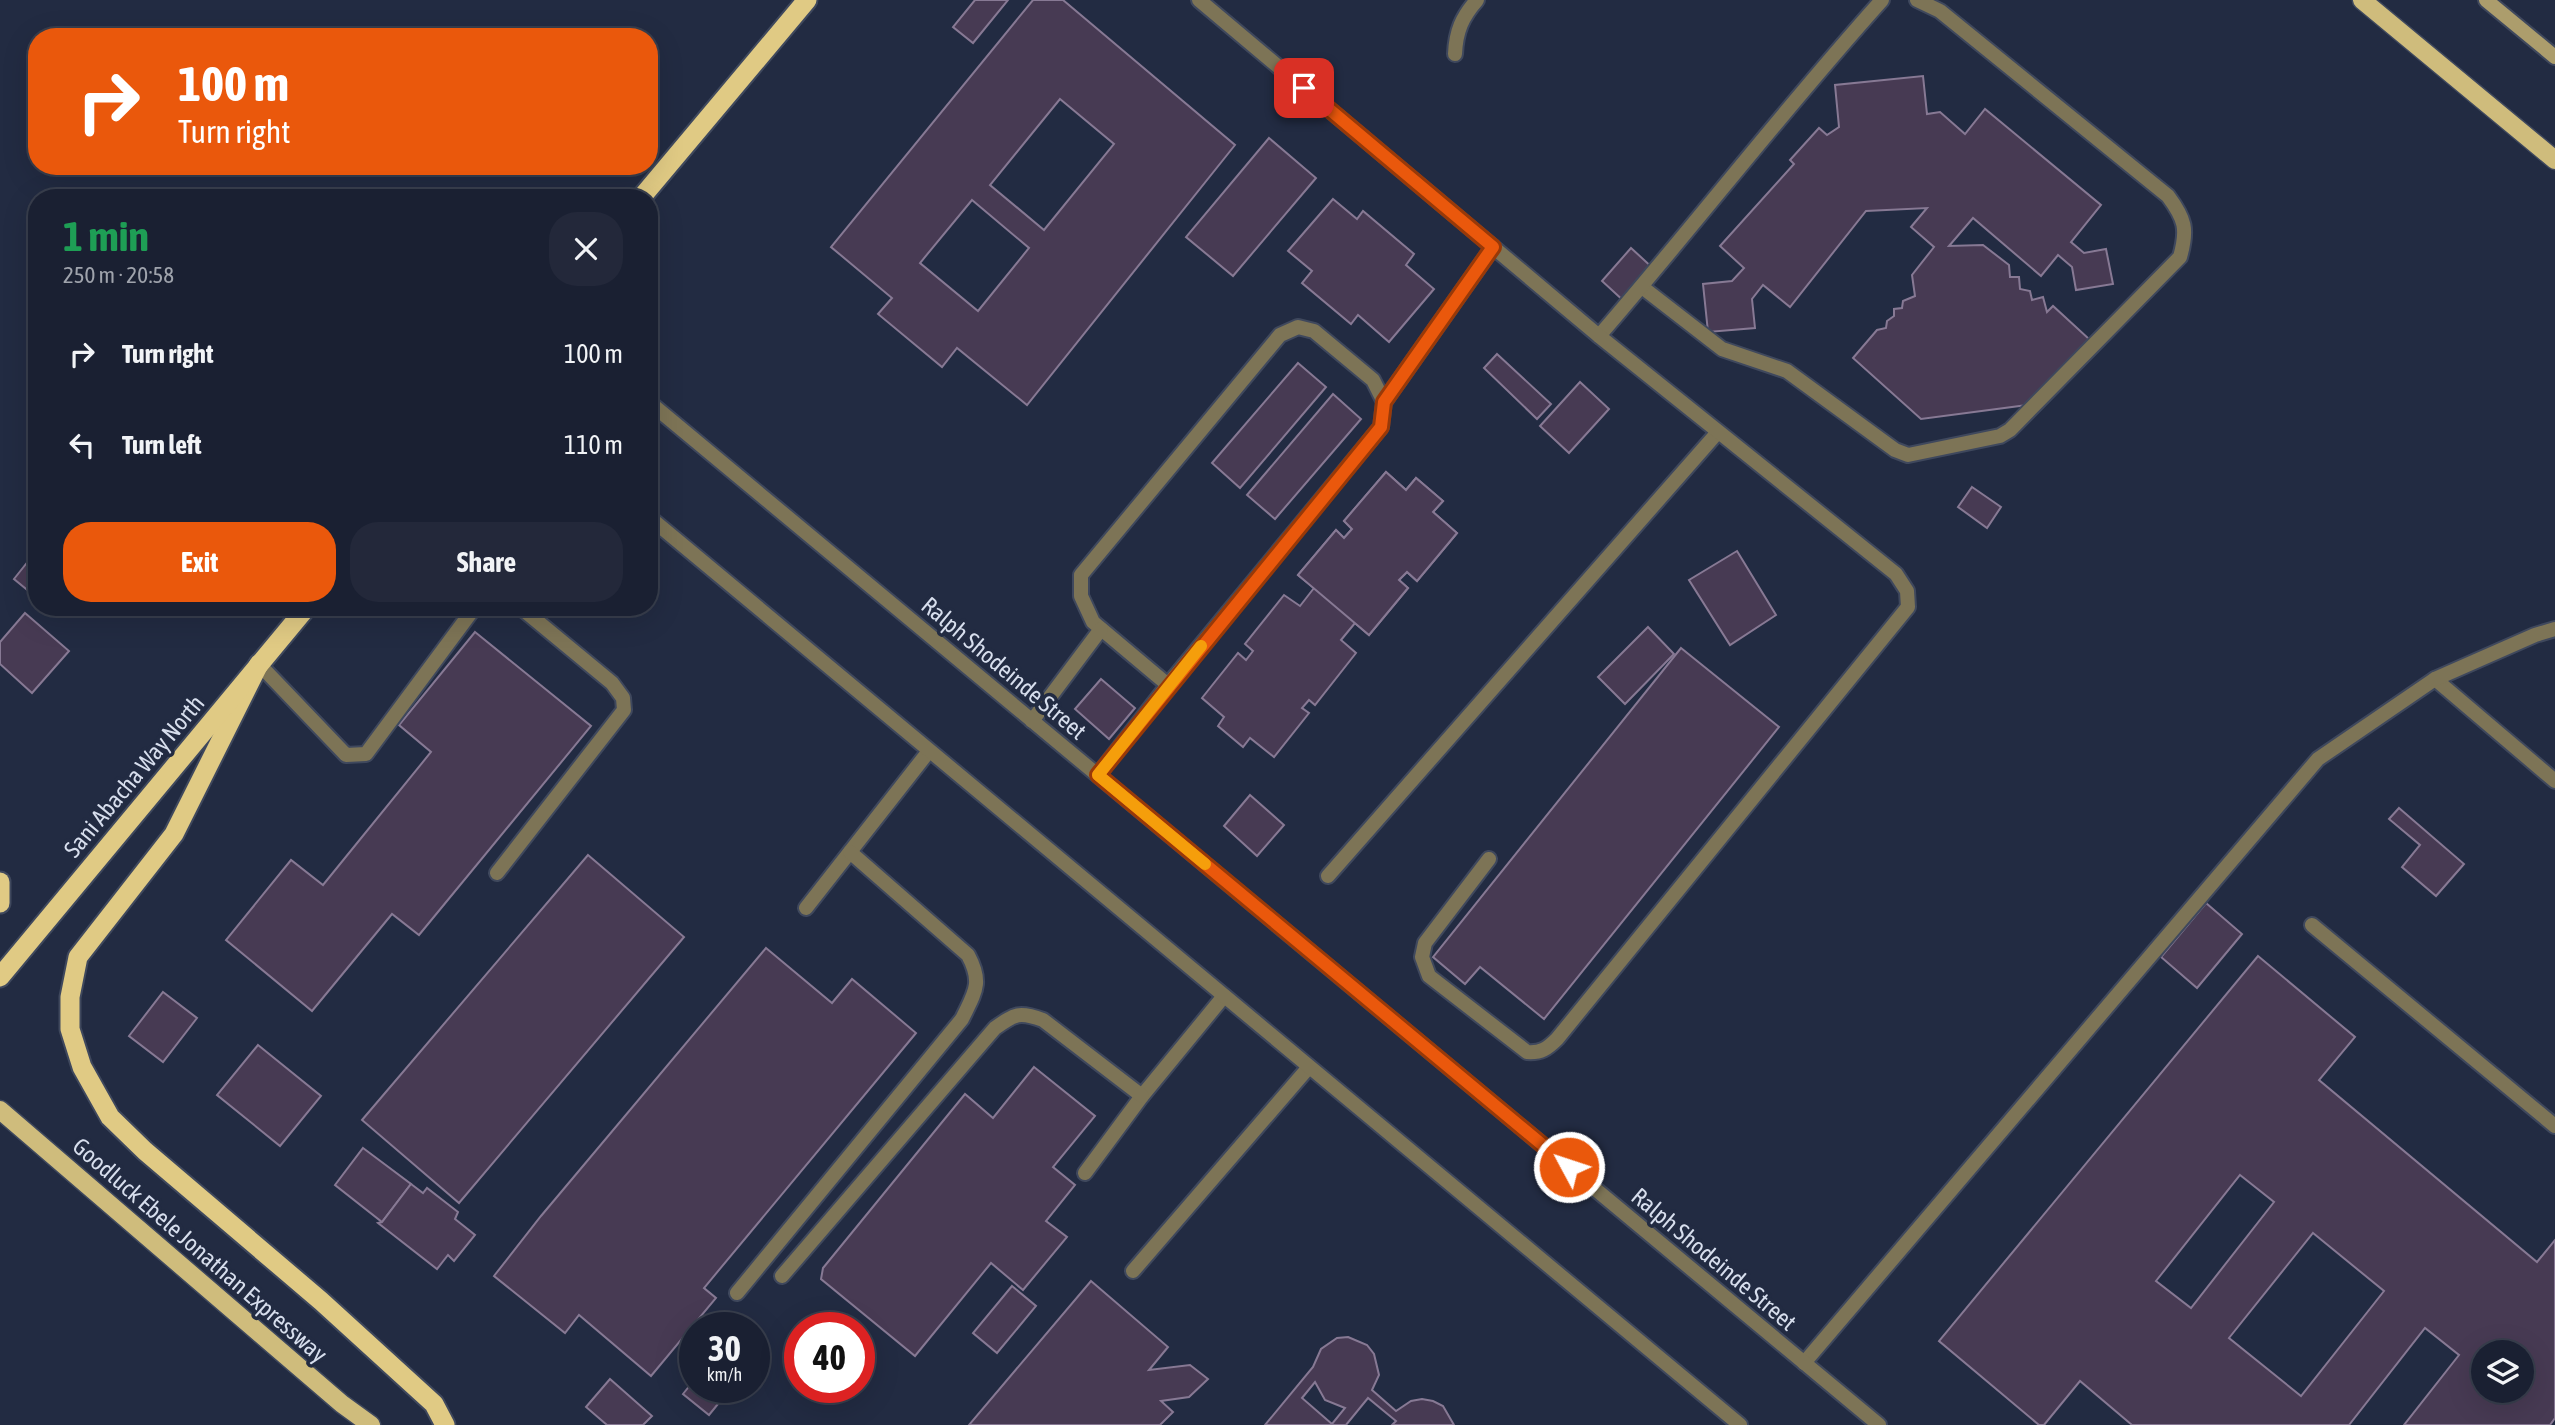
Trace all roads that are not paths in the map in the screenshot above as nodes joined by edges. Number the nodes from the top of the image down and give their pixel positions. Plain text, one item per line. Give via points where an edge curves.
1 (807, 0) edge
2 (1199, 0) edge
3 (1477, 0) edge
4 (1882, 0) edge
5 (1917, 0) edge
6 (2362, 0) edge
7 (2486, 0) edge
8 (1455, 54) dead end
9 (2555, 57) edge
10 (2555, 160) edge
11 (649, 189) edge
12 (1493, 247) junction
13 (1642, 287) junction
14 (1600, 336) junction
15 (1384, 402) junction
16 (658, 409) edge
17 (1718, 432) junction
18 (658, 525) edge
19 (299, 616) edge
20 (468, 616) edge
21 (531, 616) edge
22 (1101, 629) junction
23 (2555, 629) edge
24 (259, 664) junction
25 (2435, 678) junction
26 (1168, 685) junction
27 (1032, 721) junction
28 (929, 751) junction
29 (1098, 775) junction
30 (2555, 780) edge
31 (850, 852) junction
32 (1489, 859) dead end
33 (497, 873) dead end
34 (1328, 876) dead end
35 (0, 882) edge
36 (0, 902) edge
37 (806, 908) dead end
38 (2312, 925) dead end
39 (0, 976) edge
40 (1224, 996) junction
41 (1309, 1067) junction
42 (1142, 1096) junction
43 (0, 1110) edge
44 (2555, 1126) edge
45 (1085, 1173) dead end
46 (1133, 1271) dead end
47 (782, 1276) dead end
48 (737, 1293) dead end
49 (1804, 1363) junction
50 (371, 1425) edge
51 (445, 1425) edge
52 (1740, 1425) edge
53 (1879, 1425) edge

1 - 11 highway
2 - 12 street
3 - 8 street via 1460,23
4 - 13 street via 1811,79
5 - 13 street via 1940,11 2168,196 2185,228 2180,257 2010,430 2000,436 1908,454 1895,450 1787,372 1722,349
6 - 10 main road
7 - 9 main road
12 - 14 street
12 - 15 street
13 - 14 street
14 - 17 street
15 - 22 street via 1373,380 1314,331 1298,327 1280,335 1081,575 1081,596
15 - 26 street via 1381,427
16 - 27 street, Ralph Shodeinde Street
17 - 32 street via 1896,575 1907,591 1909,607 1557,1039 1538,1053 1527,1052 1429,976 1422,957 1425,943
17 - 34 street
18 - 28 street
19 - 24 highway, Sani Abacha Way North
20 - 24 street via 366,754 346,755
21 - 33 street via 612,683 624,698 624,710
22 - 26 street
22 - 27 street
23 - 25 street
24 - 39 highway, Sani Abacha Way North
24 - 51 highway via 174,834 78,957 70,997 70,1030 82,1068 110,1116 434,1404
25 - 30 street
25 - 49 street via 2318,759
26 - 29 street
27 - 29 street, Ralph Shodeinde Street
28 - 31 street
28 - 40 street
29 - 49 street, Ralph Shodeinde Street
31 - 37 street
31 - 48 street via 968,955 978,981 975,994 962,1019
35 - 36 highway
38 - 44 street
40 - 41 street
40 - 42 street
41 - 46 street
41 - 52 street
42 - 45 street
42 - 47 street via 1042,1020 1025,1013 1011,1017 995,1028
43 - 50 main road, Goodluck Ebele Jonathan Expressway
49 - 53 street, Ralph Shodeinde Street

